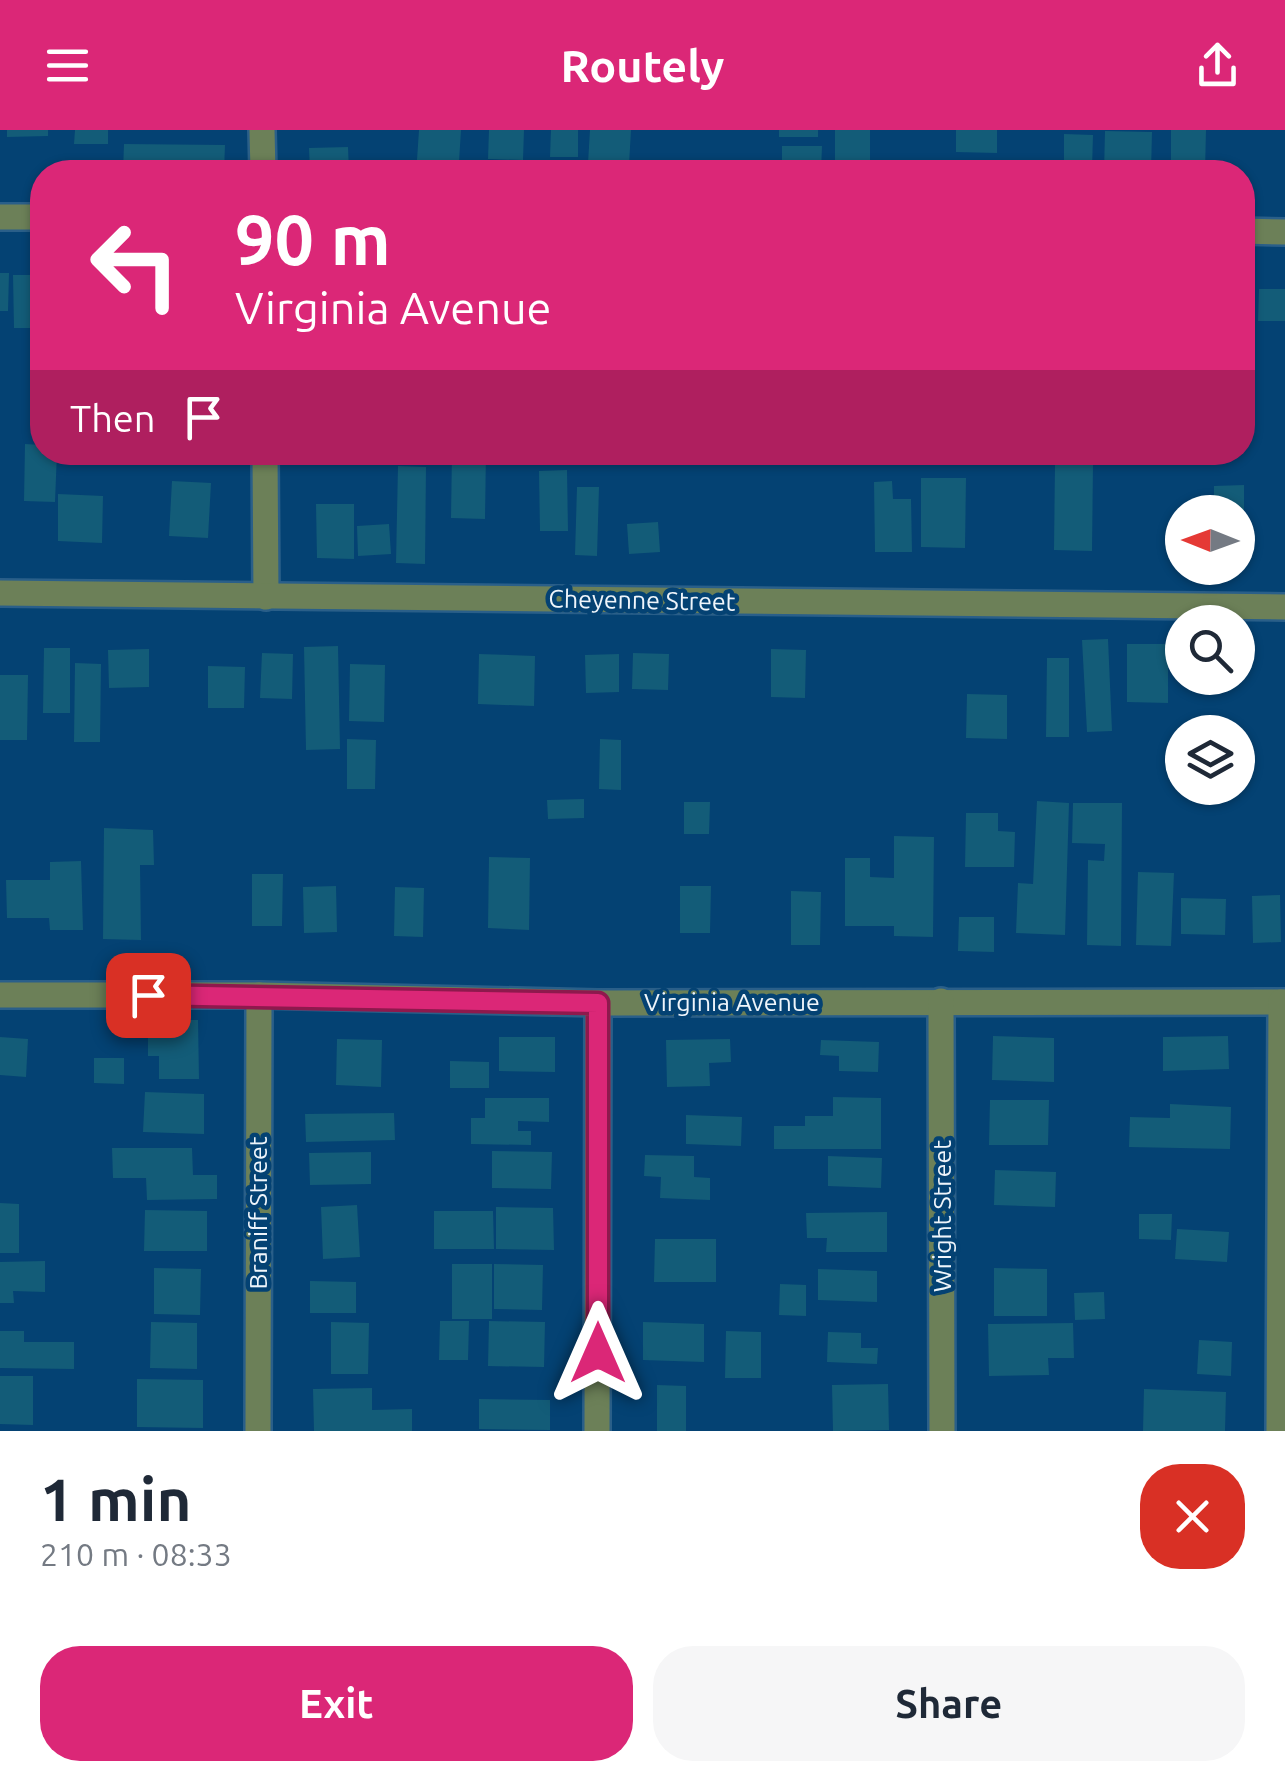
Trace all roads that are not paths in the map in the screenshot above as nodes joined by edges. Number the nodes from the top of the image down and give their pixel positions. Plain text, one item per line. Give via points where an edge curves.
1 (262, 130) edge
2 (262, 160) edge
3 (0, 216) edge
4 (30, 217) edge
5 (1255, 232) edge
6 (1285, 232) edge
7 (265, 465) edge
8 (0, 594) edge
9 (266, 597) junction
10 (1285, 606) edge
11 (0, 995) edge
12 (259, 995) junction
13 (941, 1001) junction
14 (1283, 1002) edge
15 (598, 1003) junction
16 (258, 1431) edge
17 (597, 1431) edge
18 (942, 1431) edge
19 (1279, 1431) edge

1 - 2 street
3 - 4 street
5 - 6 street
7 - 9 street
8 - 9 street, Cheyenne Street
9 - 10 street, Cheyenne Street
11 - 12 street, Virginia Avenue
12 - 15 street, Virginia Avenue
12 - 16 street, Braniff Street
13 - 14 street, Virginia Avenue
13 - 15 street, Virginia Avenue
13 - 18 street, Wright Street
14 - 19 street
15 - 17 street

